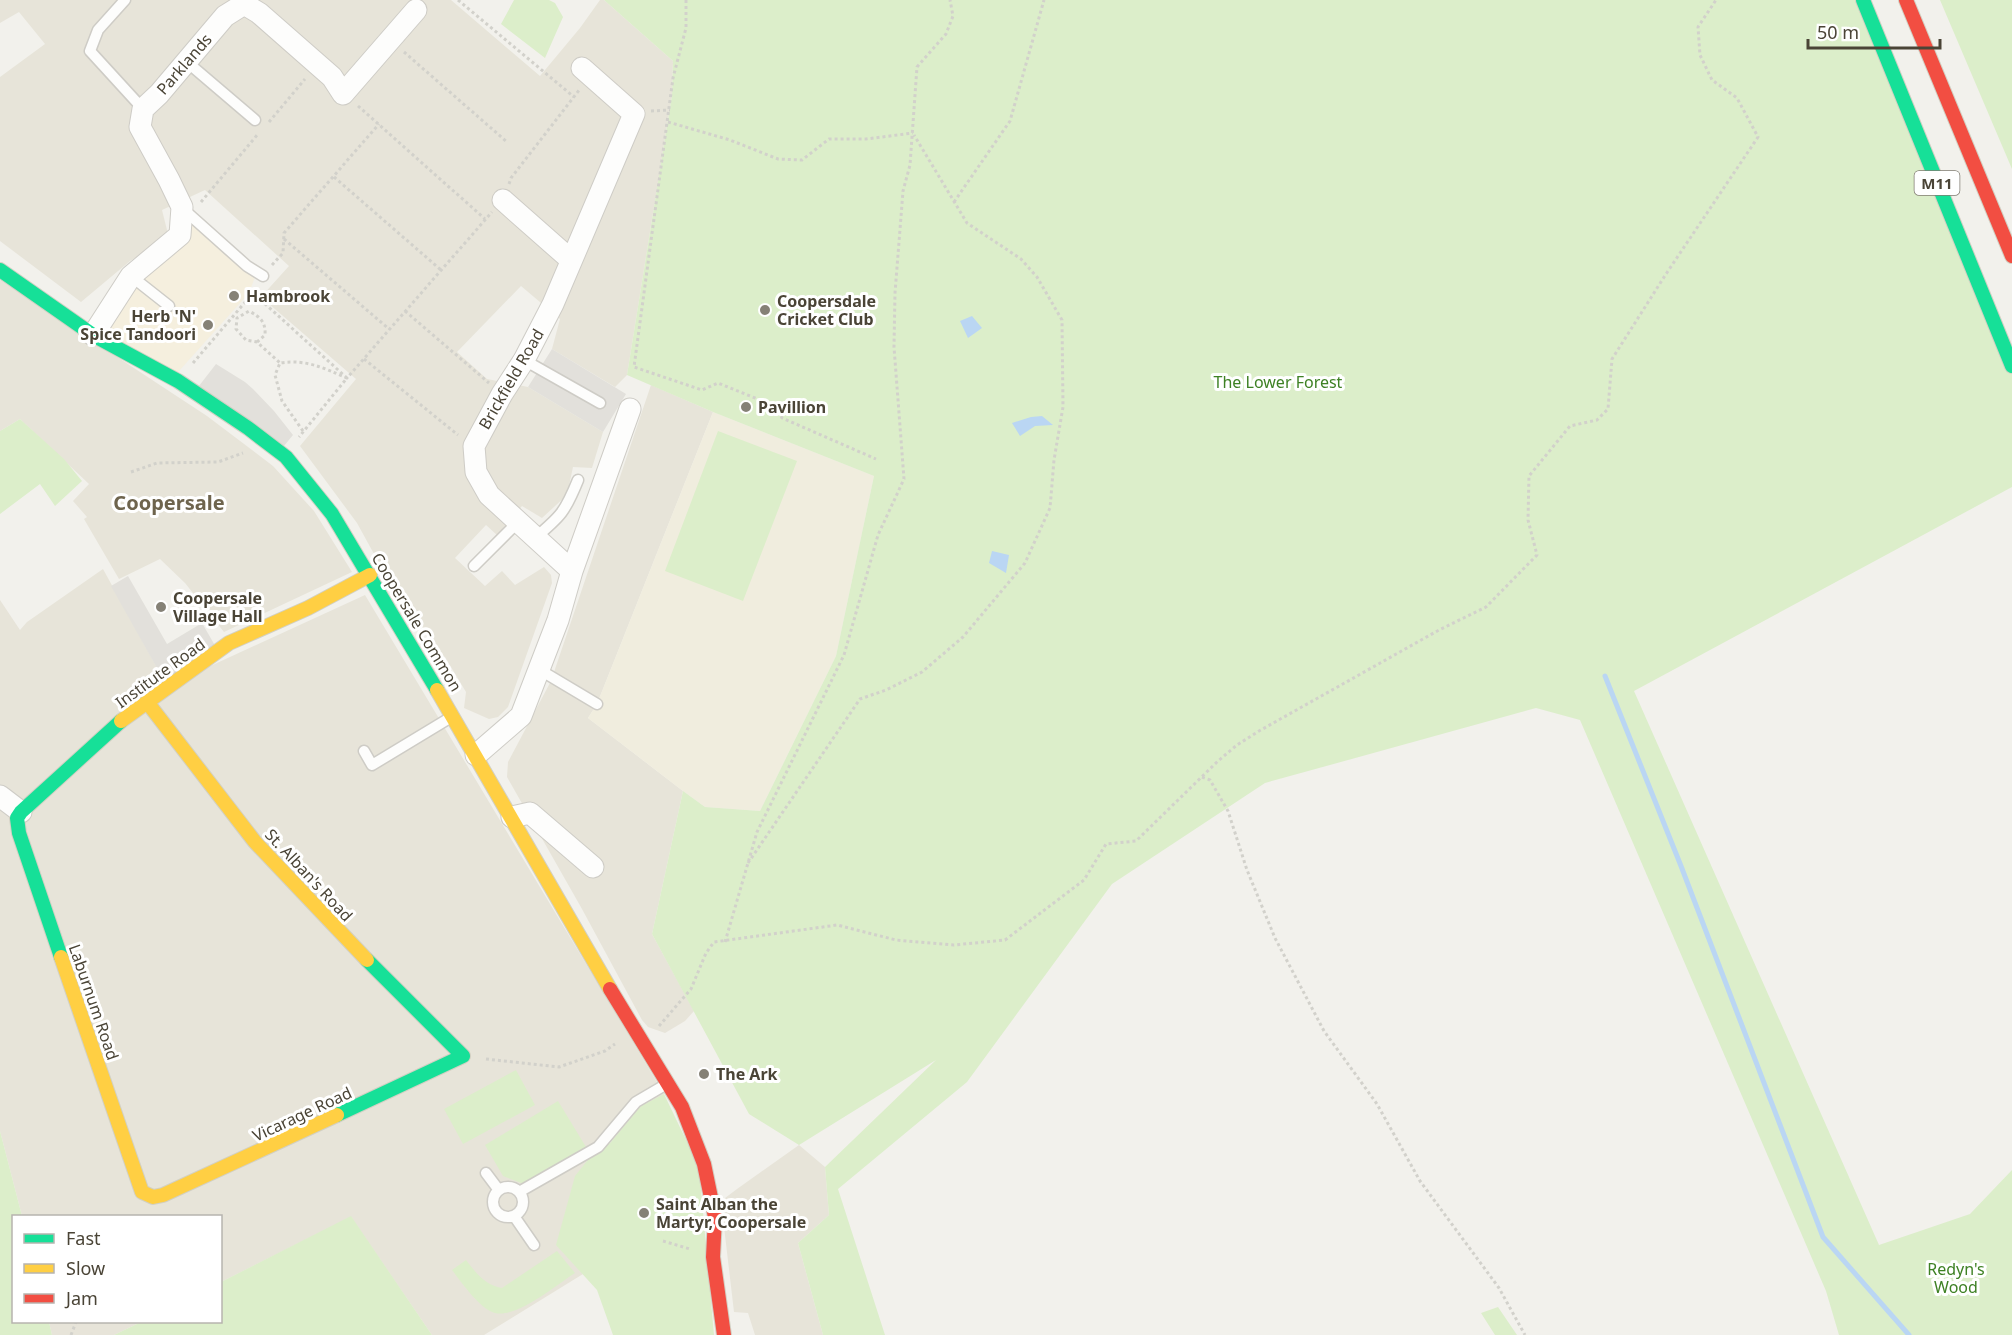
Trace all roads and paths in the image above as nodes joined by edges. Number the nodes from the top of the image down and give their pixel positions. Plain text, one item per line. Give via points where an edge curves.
1 (125, 0) edge
2 (458, 0) edge
3 (686, 0) edge
4 (950, 0) edge
5 (1044, 0) edge
6 (1716, 0) edge
7 (1863, 0) edge
8 (1906, 0) edge
9 (244, 2) edge
10 (416, 10) dead end
11 (390, 40) junction
12 (187, 62) junction
13 (317, 64) junction
14 (586, 72) joint
15 (342, 94) junction
16 (574, 97) junction
17 (143, 109) junction
18 (255, 120) dead end
19 (668, 122) junction
20 (379, 124) junction
21 (913, 133) junction
22 (507, 142) dead end
23 (334, 176) junction
24 (503, 200) junction
25 (954, 202) junction
26 (186, 211) junction
27 (485, 219) junction
28 (284, 239) junction
29 (2012, 256) edge
30 (571, 260) junction
31 (0, 270) edge
32 (441, 270) junction
33 (131, 276) junction
34 (263, 276) junction
35 (253, 293) junction
36 (169, 306) dead end
37 (405, 311) junction
38 (235, 317) junction
39 (389, 329) junction
40 (93, 334) junction
41 (257, 342) junction
42 (364, 359) junction
43 (524, 360) junction
44 (280, 363) junction
45 (2012, 366) edge
46 (347, 378) junction
47 (178, 381) junction
48 (502, 394) junction
49 (600, 403) dead end
50 (630, 409) dead end
51 (303, 431) junction
52 (261, 437) junction
53 (474, 446) junction
54 (286, 457) junction
55 (876, 459) dead end
56 (131, 472) dead end
57 (578, 480) dead end
58 (518, 522) junction
59 (535, 538) junction
60 (474, 566) dead end
61 (572, 571) junction
62 (370, 575) junction
63 (540, 670) junction
64 (147, 702) junction
65 (597, 704) dead end
66 (453, 716) junction
67 (364, 751) dead end
68 (476, 755) junction
69 (1202, 777) junction
70 (0, 796) edge
71 (21, 812) junction
72 (512, 817) junction
73 (593, 867) dead end
74 (746, 867) junction
75 (725, 942) junction
76 (634, 1030) junction
77 (463, 1056) junction
78 (667, 1084) junction
79 (486, 1173) dead end
80 (498, 1189) junction
81 (519, 1192) junction
82 (153, 1197) joint
83 (514, 1215) junction
84 (534, 1245) dead end
85 (724, 1335) edge
86 (1525, 1335) edge

1 - 17 lane via 98,30 90,51
2 - 16 path
3 - 19 path via 686,28 673,78
4 - 21 path via 953,16 946,34 917,68
5 - 25 path via 1010,121
6 - 69 path via 1698,27 1701,55 1712,80 1737,98 1758,137 1612,359 1608,409 1597,420 1570,426 1528,476 1528,520 1537,555 1486,607 1259,731
7 - 45 main road, M11
8 - 29 main road, M11
9 - 12 street, Parklands via 225,16
9 - 13 street, Parklands
10 - 11 street
11 - 15 street
11 - 22 path
12 - 17 street, Parklands
12 - 18 lane
13 - 15 street, Parklands via 332,77
13 - 26 path
14 - 16 path
14 - 30 street, Brickfield Road via 634,114
15 - 20 path
16 - 24 path via 511,178
17 - 26 street, Parklands via 140,128
19 - 21 path via 778,159 802,160 829,139
19 - 55 path via 634,367 702,390 718,383 775,406 782,418
20 - 23 path
20 - 27 path
21 - 25 path
21 - 74 path via 903,191 895,293 894,347 904,479 878,535 844,655 756,832
23 - 28 path via 284,233
23 - 32 path
24 - 27 path
24 - 30 street
25 - 74 path via 967,223 1021,259 1037,277 1062,320 1063,407 1050,508 1025,563 963,637 922,672 860,699
26 - 33 street via 180,235
26 - 34 lane
27 - 32 path
28 - 34 path via 283,253
28 - 39 path
30 - 43 street, Brickfield Road
31 - 40 main road, Coopersale Common
32 - 37 path
33 - 36 lane
33 - 40 street
34 - 35 path
35 - 38 path
35 - 46 path
37 - 39 path
37 - 48 path
38 - 41 path via 236,329 246,340
38 - 41 path via 249,311 260,317 266,335
38 - 47 path
39 - 42 path
40 - 47 main road, Coopersale Common
41 - 44 path
42 - 46 path
42 - 53 path
43 - 48 street, Brickfield Road
43 - 49 lane
44 - 46 path via 297,360
44 - 51 path via 274,375 282,401
46 - 51 path
47 - 52 main road, Coopersale Common
48 - 53 street, Brickfield Road
50 - 61 street
51 - 54 path
52 - 54 main road, Coopersale Common
52 - 56 path via 240,455 218,462 157,463
53 - 58 street, Brickfield Road via 476,472 489,495
54 - 62 main road, Coopersale Common via 332,514
57 - 59 lane via 559,518
58 - 59 street, Brickfield Road
58 - 60 lane
59 - 61 street, Brickfield Road
61 - 63 street
62 - 64 main road, Institute Road via 229,643
62 - 66 main road, Coopersale Common
63 - 65 lane
63 - 68 street via 520,716
64 - 71 main road, Institute Road
64 - 77 main road, St. Alban's Road via 255,842
66 - 67 lane via 372,765
66 - 68 main road, Coopersale Common
68 - 72 main road, Coopersale Common
69 - 75 path via 1136,841 1106,844 1084,880 1005,940 954,945 896,940 837,925
69 - 86 path via 1210,780 1228,811 1246,870 1275,938 1324,1031 1377,1104 1420,1181 1499,1288
70 - 71 street
71 - 82 main road, Laburnum Road via 17,818 19,833 142,1192
72 - 73 street via 530,813
72 - 76 main road, Coopersale Common
74 - 75 path
75 - 76 path via 714,942 691,990 652,1034
76 - 77 path via 605,1051 559,1067
76 - 78 main road, Coopersale Common
77 - 82 main road, Vicarage Road via 277,1144
78 - 81 lane via 636,1102 598,1147
78 - 85 main road, Coopersale Common via 682,1107 704,1164 715,1217 713,1257
79 - 80 lane
80 - 81 lane via 508,1186
80 - 83 lane via 492,1203 496,1211 507,1217
81 - 83 lane via 522,1207
83 - 84 lane

